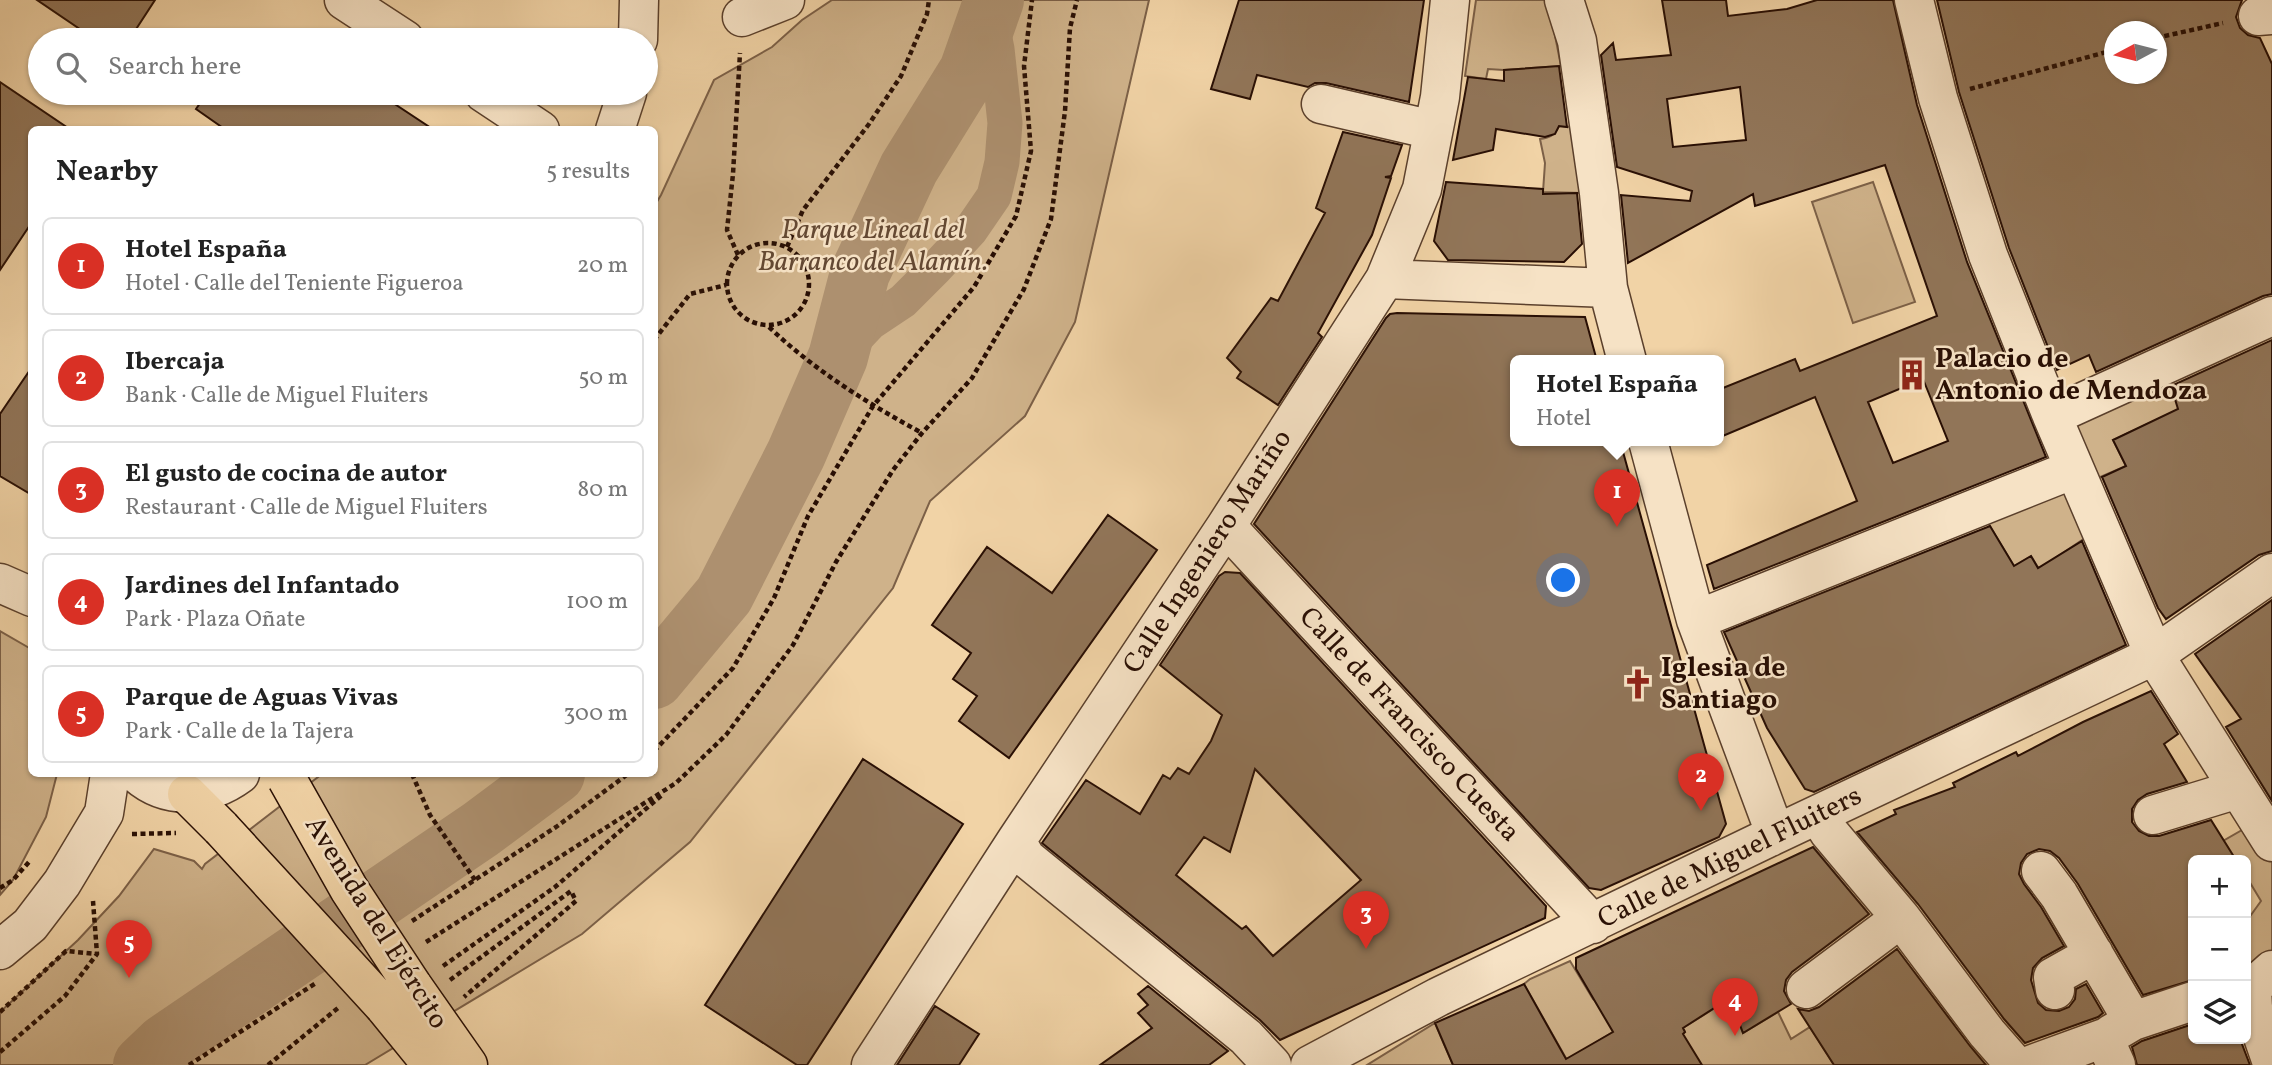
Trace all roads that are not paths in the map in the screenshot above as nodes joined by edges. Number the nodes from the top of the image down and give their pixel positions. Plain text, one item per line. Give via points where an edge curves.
1 (344, 0) edge
2 (639, 0) edge
3 (785, 0) edge
4 (1450, 0) edge
5 (1564, 0) edge
6 (1914, 0) edge
7 (742, 17) road end
8 (387, 28) edge
9 (638, 28) edge
10 (1321, 104) dead end
11 (502, 105) edge
12 (623, 105) edge
13 (534, 126) edge
14 (616, 126) edge
15 (1433, 130) junction
16 (1385, 279) junction
17 (1608, 288) junction
18 (2272, 316) edge
19 (1625, 355) edge
20 (2052, 416) junction
21 (1649, 446) edge
22 (2074, 469) junction
23 (1226, 526) junction
24 (2272, 573) edge
25 (0, 583) edge
26 (28, 595) edge
27 (1696, 620) junction
28 (2153, 656) junction
29 (109, 777) edge
30 (236, 777) edge
31 (287, 777) edge
32 (163, 786) edge
33 (2238, 789) junction
34 (1824, 812) junction
35 (2153, 815) dead end
36 (101, 817) junction
37 (1770, 837) junction
38 (1016, 841) junction
39 (2272, 842) edge
40 (2041, 872) dead end
41 (1901, 918) junction
42 (1592, 924) junction
43 (0, 950) edge
44 (2094, 954) junction
45 (2256, 982) edge
46 (412, 987) junction
47 (1806, 989) dead end
48 (2055, 990) dead end
49 (2188, 1004) edge
50 (2118, 1042) edge
51 (2272, 1062) edge
52 (432, 1065) edge
53 (468, 1065) edge
54 (871, 1065) edge
55 (1272, 1065) edge
56 (1310, 1065) edge
57 (2014, 1065) edge
58 (2030, 1065) edge

1 - 8 street
2 - 9 street
3 - 7 street
4 - 15 street, Calle Ingeniero Mariño
5 - 17 street via 1577,41
6 - 20 street via 1938,98 1988,255
10 - 15 street
11 - 13 street
12 - 14 street
15 - 16 street, Calle Ingeniero Mariño via 1422,189
16 - 17 street
16 - 23 street, Calle Ingeniero Mariño
17 - 19 street
18 - 20 street
20 - 22 street
21 - 27 street
22 - 27 street
22 - 28 street
23 - 38 street, Calle Ingeniero Mariño
23 - 42 street, Calle de Francisco Cuesta
24 - 28 street, Calle de Miguel Fluiters
25 - 26 street
27 - 37 street via 1772,825
28 - 33 street
28 - 34 street, Calle de Miguel Fluiters
29 - 36 street
30 - 32 street via 208,791
31 - 46 main road, Avenida del Ejército, bridge via 349,889
32 - 36 street
32 - 46 main road, Avenida del Ejército, bridge via 205,831
33 - 35 street
33 - 39 street
34 - 37 street, Calle de Miguel Fluiters
34 - 41 street via 1828,831
36 - 43 street via 62,883 30,925
37 - 42 street, Calle de Miguel Fluiters
38 - 54 street, Calle Ingeniero Mariño
38 - 55 street via 1026,858 1246,1037
40 - 44 street
41 - 47 street
41 - 57 street
42 - 56 street, Calle de Miguel Fluiters via 1438,997
44 - 48 street via 2053,977
44 - 50 street
45 - 51 street via 2253,1007
46 - 52 main road, Avenida del Ejército
46 - 53 main road, Avenida del Ejército
49 - 50 street
50 - 58 street

